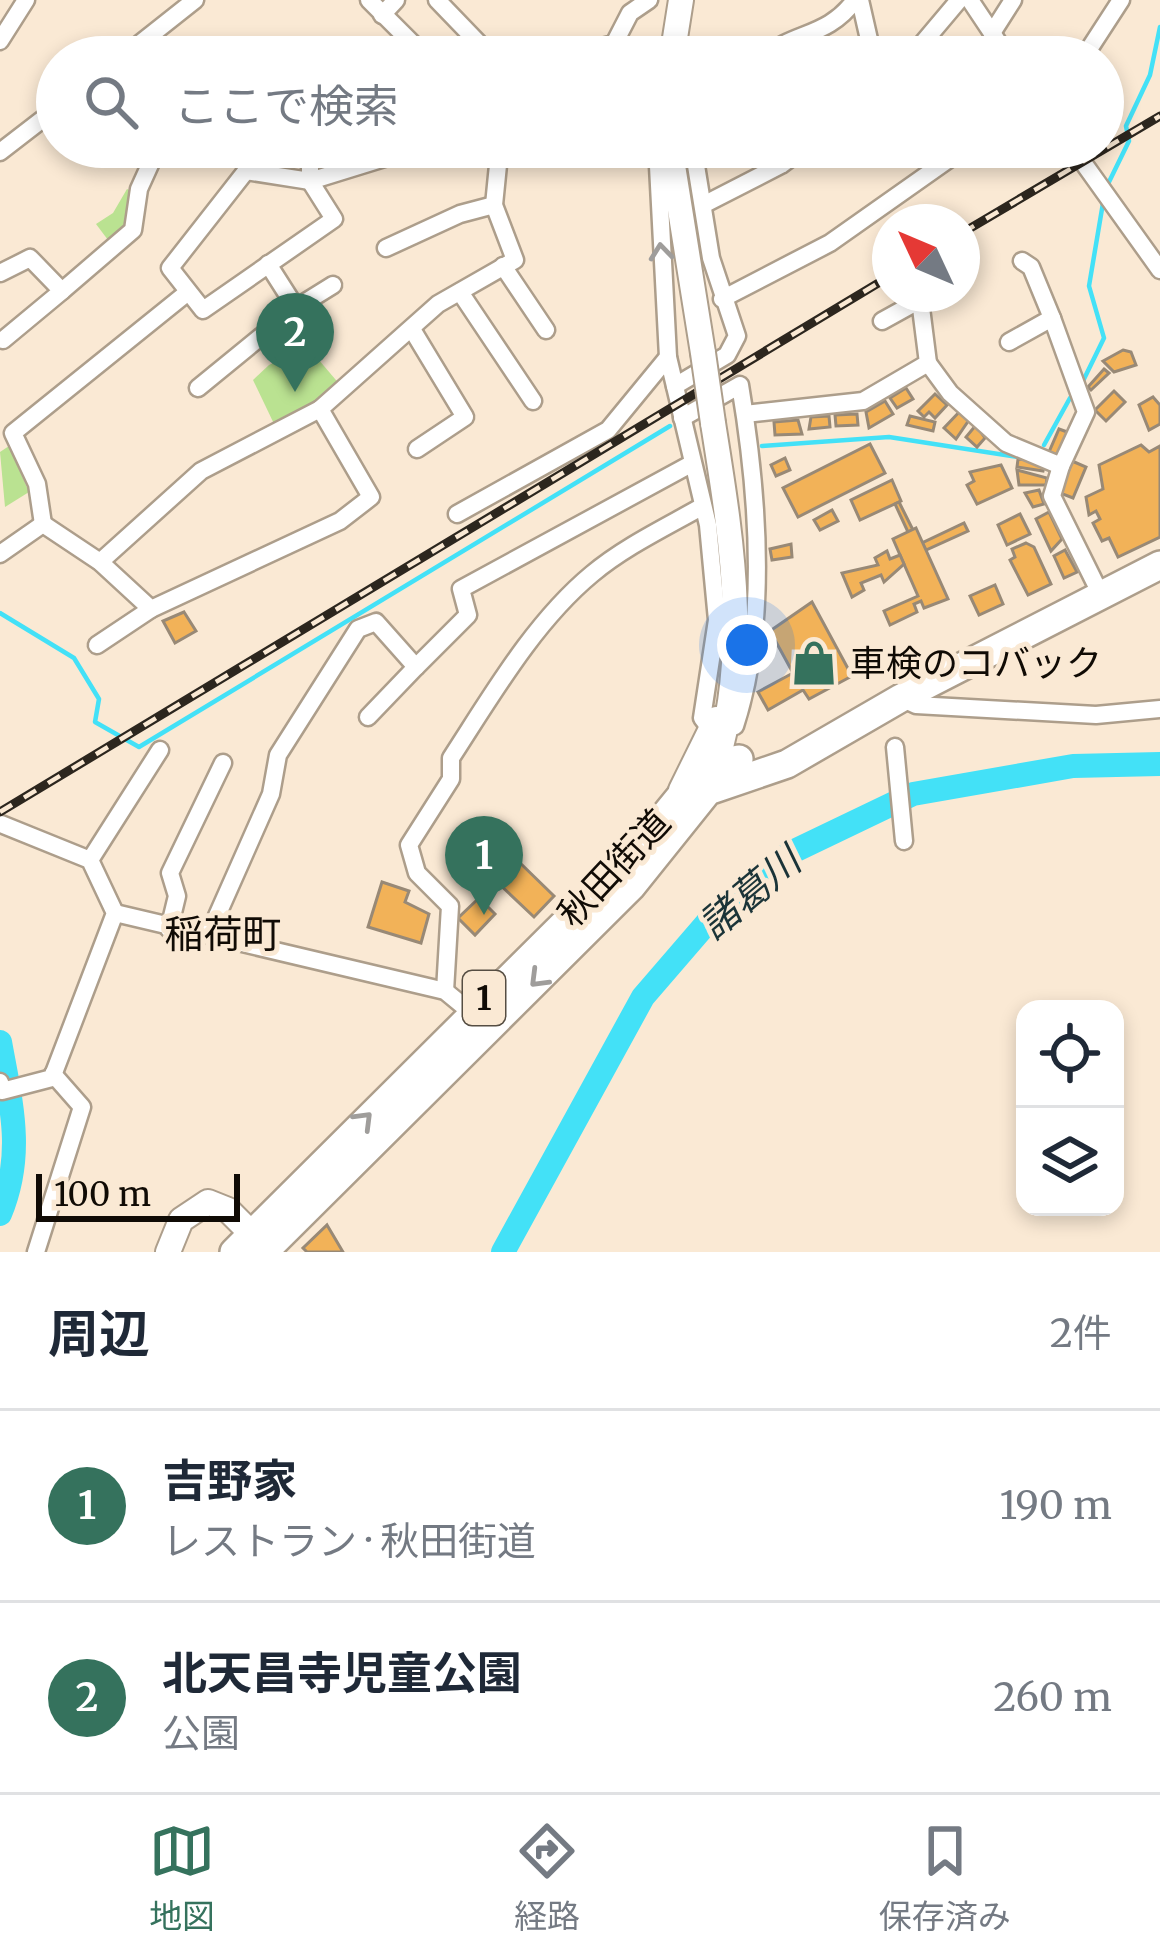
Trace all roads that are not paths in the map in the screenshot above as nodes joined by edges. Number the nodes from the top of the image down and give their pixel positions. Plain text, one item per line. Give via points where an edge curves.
1 (26, 0) edge
2 (195, 0) edge
3 (369, 0) edge
4 (396, 0) edge
5 (437, 0) edge
6 (649, 0) edge
7 (681, 0) edge
8 (858, 0) edge
9 (959, 0) edge
10 (970, 0) edge
11 (1013, 0) edge
12 (1120, 0) edge
13 (382, 15) junction
14 (992, 34) joint
15 (150, 36) edge
16 (404, 36) edge
17 (472, 36) edge
18 (618, 36) edge
19 (675, 36) edge
20 (809, 36) edge
21 (867, 36) edge
22 (929, 36) edge
23 (1097, 36) edge
24 (0, 41) edge
25 (36, 124) edge
26 (0, 152) edge
27 (148, 168) edge
28 (247, 168) edge
29 (310, 168) edge
30 (341, 168) edge
31 (498, 168) edge
32 (658, 168) edge
33 (673, 168) edge
34 (697, 168) edge
35 (769, 168) edge
36 (928, 168) edge
37 (1087, 168) edge
38 (246, 171) junction
39 (310, 181) junction
40 (494, 205) junction
41 (703, 206) junction
42 (386, 248) dead end
43 (1158, 258) edge
44 (1022, 261) dead end
45 (268, 264) junction
46 (503, 266) junction
47 (0, 273) edge
48 (333, 284) dead end
49 (62, 291) junction
50 (188, 292) junction
51 (460, 292) junction
52 (722, 299) junction
53 (296, 308) junction
54 (1052, 318) junction
55 (882, 321) dead end
56 (546, 330) dead end
57 (412, 331) junction
58 (3, 340) edge
59 (1009, 342) dead end
60 (668, 357) junction
61 (928, 363) junction
62 (675, 386) junction
63 (197, 388) dead end
64 (533, 401) dead end
65 (320, 409) junction
66 (745, 413) junction
67 (682, 418) junction
68 (417, 449) dead end
69 (691, 464) junction
70 (1061, 466) junction
71 (703, 506) junction
72 (457, 514) dead end
73 (43, 524) junction
74 (0, 554) edge
75 (100, 562) junction
76 (1160, 565) edge
77 (1088, 599) junction
78 (152, 609) junction
79 (97, 645) dead end
80 (416, 667) junction
81 (901, 698) junction
82 (1160, 709) edge
83 (368, 717) dead end
84 (895, 747) dead end
85 (160, 750) dead end
86 (726, 754) junction
87 (223, 763) dead end
88 (688, 801) junction
89 (1, 824) edge
90 (904, 841) dead end
91 (90, 860) junction
92 (115, 913) junction
93 (169, 929) junction
94 (209, 934) junction
95 (445, 991) junction
96 (479, 1020) junction
97 (53, 1074) junction
98 (0, 1082) edge
99 (254, 1246) edge
100 (36, 1252) edge
101 (168, 1252) edge

1 - 24 street
2 - 15 street
3 - 13 street
4 - 13 street
5 - 17 street
6 - 18 street
7 - 19 street
8 - 20 street
8 - 21 street
9 - 22 street
10 - 14 street
11 - 14 street
12 - 23 street
13 - 16 street
25 - 26 street
27 - 49 street via 133,230
28 - 38 street
29 - 39 street
30 - 39 street
31 - 40 street
60 -> 32 street
33 - 86 street, bridge via 734,570
34 - 41 street
35 - 41 street
36 - 52 street via 830,243
37 - 43 street
38 - 39 street
38 - 50 street via 170,268
39 - 45 street via 334,219
40 - 42 street
40 - 46 street via 515,260
41 - 52 street
44 - 54 street
45 - 50 street via 203,310
45 - 53 street
46 - 51 street
46 - 56 street
47 - 49 street via 30,257
48 - 53 street
49 - 58 street
50 - 73 street via 13,433 37,484
51 - 57 street
51 - 64 street
52 - 62 street via 735,345
53 - 63 street
54 - 59 street
54 - 70 street via 1086,412
55 - 61 street via 920,300
57 - 65 street
57 - 68 street via 465,417
60 - 62 street
60 - 72 street via 608,430
61 - 66 street via 863,401
61 - 70 street via 1006,443
62 - 67 street
65 - 75 street via 200,470
65 - 78 street via 371,496 340,521
66 - 67 street via 740,385
66 - 86 street via 752,667
67 - 69 street
69 - 71 street
69 - 80 street via 461,589 468,615
70 - 77 street via 1052,496
71 - 86 street via 717,620 702,718
71 - 95 street via 574,591 451,758 451,779 409,845 417,873 450,906
73 - 74 street
73 - 75 street
75 - 78 street
76 - 77 main road, 秋田街道 / 1
77 - 81 main road, 秋田街道 / 1
77 - 86 main road, 秋田街道 / 1 via 780,746
78 - 79 street
80 - 83 street
80 - 94 street via 376,622 358,629 278,755 271,794
81 - 82 street via 1096,715
81 - 86 main road, 秋田街道 / 1 via 787,764
84 - 90 street
85 - 91 street
86 - 88 street
86 - 88 main road, 秋田街道 / 1 via 718,783
87 - 93 street via 170,874 178,896
88 - 96 main road, 秋田街道 / 1 via 655,862
89 - 91 street
91 - 92 street
92 - 93 street
92 - 97 street
93 - 94 street
94 - 95 street
95 - 96 street
96 - 99 main road, 秋田街道 / 1
97 - 98 street via 2,1090
97 - 100 street via 82,1107
99 - 101 street via 228,1210 208,1202 181,1220

